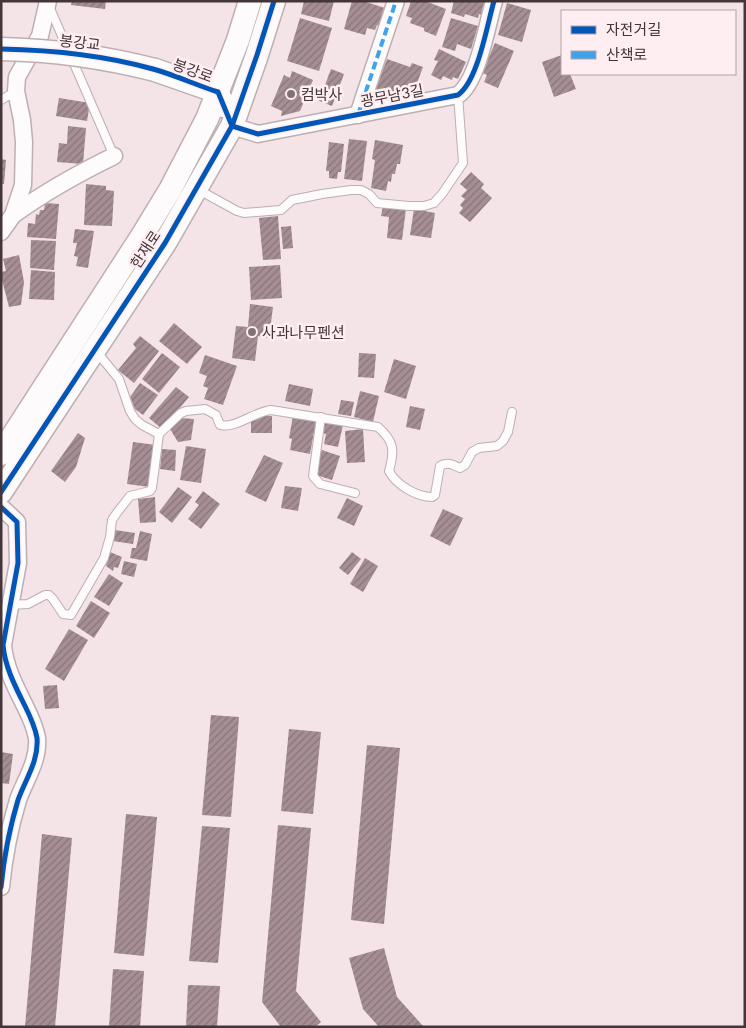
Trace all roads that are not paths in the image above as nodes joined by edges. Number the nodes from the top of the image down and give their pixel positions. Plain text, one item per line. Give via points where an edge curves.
1 (250, 1) edge
2 (274, 1) edge
3 (396, 1) edge
4 (494, 1) edge
5 (48, 2) edge
6 (1, 50) edge
7 (155, 70) joint
8 (17, 84) junction
9 (218, 92) junction
10 (458, 95) junction
11 (1, 100) edge
12 (358, 114) junction
13 (232, 126) junction
14 (114, 156) joint
15 (196, 189) junction
16 (13, 215) junction
17 (1, 232) edge
18 (95, 349) junction
19 (512, 412) dead end
20 (322, 418) junction
21 (159, 434) junction
22 (1, 454) edge
23 (1, 492) edge
24 (355, 493) dead end
25 (1, 507) edge
26 (9, 605) junction
27 (1, 887) edge

1 - 9 street, 한재로
2 - 13 street, 한재로
3 - 12 street, 광무남3길
4 - 10 street via 475,69 464,91
5 - 8 street via 40,36
5 - 14 lane
6 - 7 street, 봉강교, bridge via 68,52
7 - 9 street, 봉강로
8 - 11 lane
8 - 16 street via 24,163 23,185
9 - 13 street, 봉강로
9 - 22 street, 한재로 via 207,119 142,236
10 - 12 street, 광무남3길
10 - 15 lane via 463,163 442,194 430,205 377,203 369,194 351,190 292,200 281,210 244,213
12 - 13 street, 광무남3길 via 258,134
13 - 15 street, 한재로
14 - 16 street via 74,176
15 - 18 street, 한재로 via 165,243
16 - 17 street
18 - 21 lane via 119,380 135,418
18 - 23 street, 한재로
19 - 20 lane via 508,432 497,446 478,448 460,468 451,464 440,466 432,497 406,488 392,476 389,471 393,458 392,444 378,427
20 - 21 lane via 271,410 224,426 220,425 216,415 205,409 180,413
20 - 24 lane via 313,476 320,484
21 - 26 lane via 152,488 130,496 112,520 104,558 71,615 63,614 49,595 28,604
25 - 26 street via 17,522 18,563
26 - 27 street via 4,658 37,739 36,758 19,799 5,847

